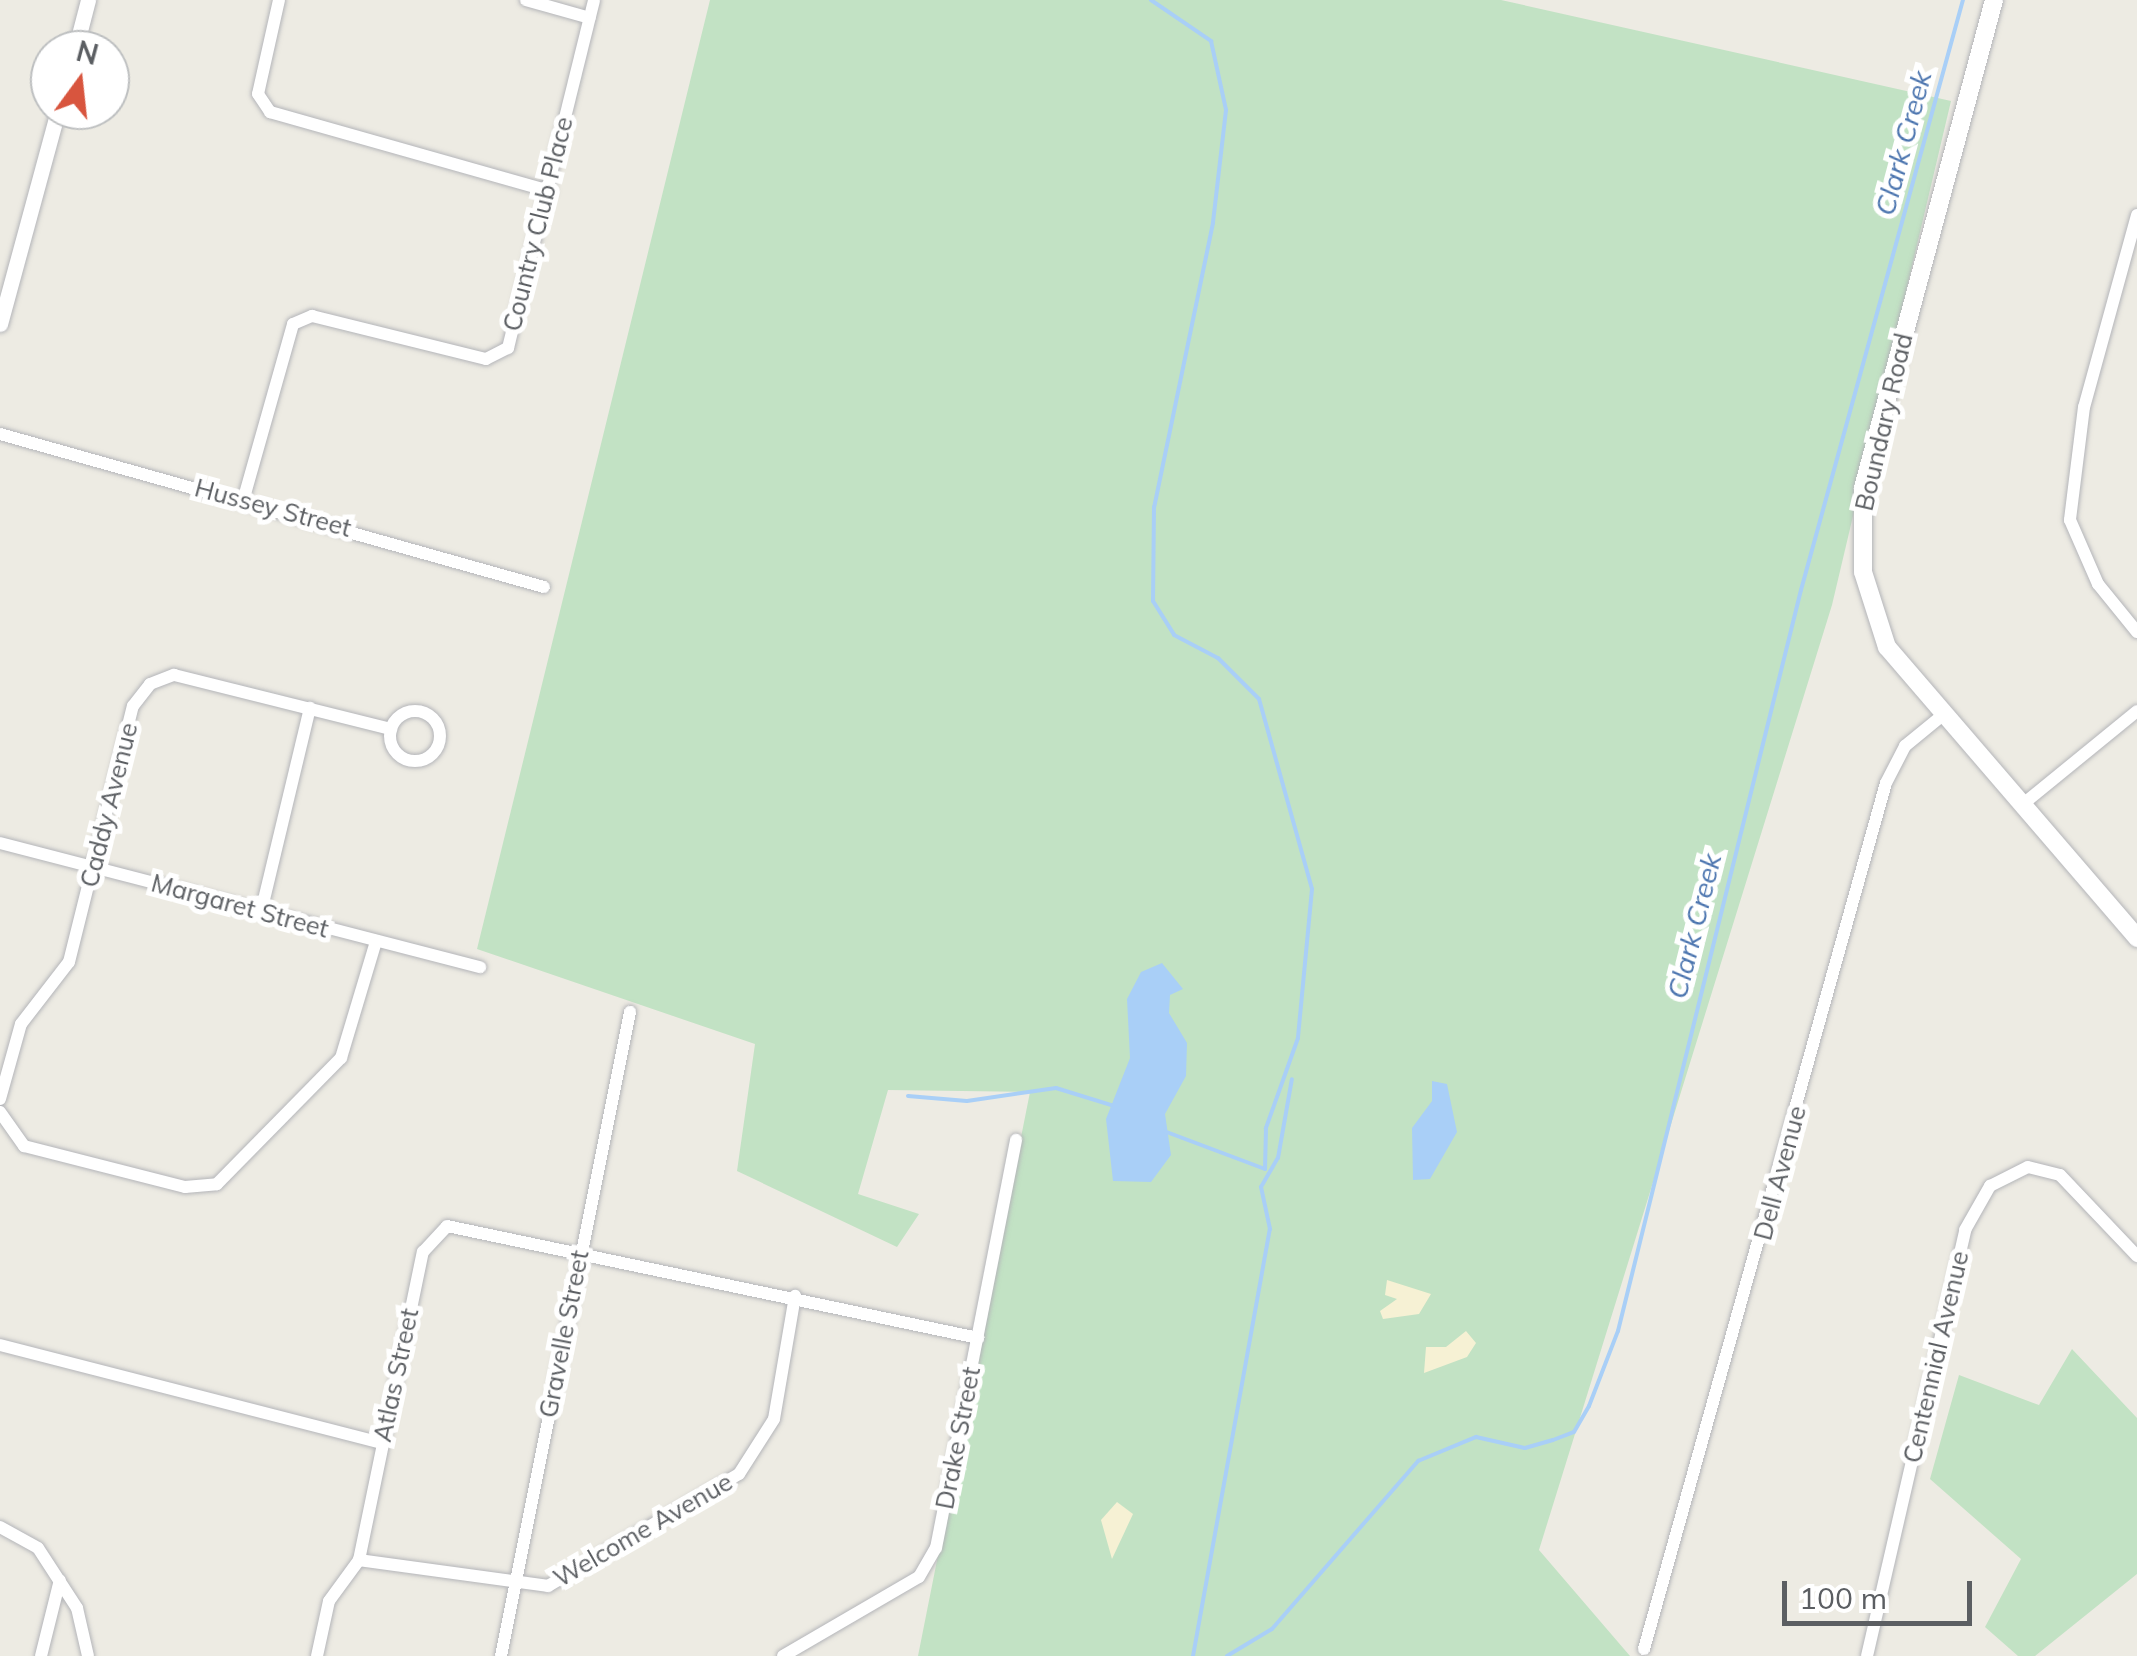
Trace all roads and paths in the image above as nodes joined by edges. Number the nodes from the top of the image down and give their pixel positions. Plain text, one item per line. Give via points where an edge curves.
1 (88, 0) edge
2 (279, 0) edge
3 (526, 0) edge
4 (594, 0) edge
5 (1994, 0) edge
6 (590, 18) junction
7 (80, 30) edge
8 (52, 130) edge
9 (550, 191) junction
10 (2137, 215) edge
11 (1, 314) edge
12 (0, 434) edge
13 (244, 501) junction
14 (544, 587) dead end
15 (2137, 632) edge
16 (310, 708) junction
17 (2137, 712) edge
18 (1944, 714) junction
19 (391, 729) junction
20 (2023, 804) junction
21 (0, 844) edge
22 (94, 868) junction
23 (261, 912) junction
24 (2137, 938) edge
25 (376, 941) junction
26 (480, 967) dead end
27 (630, 1012) dead end
28 (0, 1099) edge
29 (0, 1112) edge
30 (1016, 1140) dead end
31 (580, 1247) junction
32 (2137, 1256) edge
33 (795, 1296) junction
34 (978, 1338) junction
35 (0, 1345) edge
36 (381, 1443) junction
37 (0, 1526) edge
38 (359, 1560) junction
39 (60, 1580) junction
40 (517, 1586) junction
41 (1644, 1649) dead end
42 (41, 1656) edge
43 (88, 1656) edge
44 (316, 1656) edge
45 (500, 1656) edge
46 (782, 1656) edge
47 (1868, 1656) edge

1 - 7 street
2 - 9 street via 258,94 270,112
3 - 6 street
4 - 6 street, Country Club Place
5 - 18 main road, Boundary Road via 1863,488 1859,532 1887,647
6 - 9 street, Country Club Place
8 - 11 street
9 - 13 street, Country Club Place via 513,334 486,359 312,316 293,324
10 - 15 street via 2084,407 2070,520 2098,584
12 - 13 street, Hussey Street
13 - 14 street, Hussey Street
16 - 19 street, Caddy Avenue
16 - 22 street, Caddy Avenue via 174,675 150,684 133,706
16 - 23 street
17 - 20 street
18 - 20 main road, Boundary Road
18 - 41 street, Dell Avenue via 1905,746 1886,783
19 - 19 street, Caddy Avenue via 392,745 410,761 433,755 440,740 425,713 408,712
20 - 24 main road, Boundary Road
21 - 22 street, Margaret Street
22 - 23 street, Margaret Street
22 - 28 street, Caddy Avenue via 69,962 21,1024
23 - 25 street, Margaret Street
25 - 26 street, Margaret Street
25 - 29 street via 341,1058 216,1184 185,1188 24,1146
27 - 31 street, Gravelle Street
30 - 34 street, Drake Street
31 - 33 street
31 - 36 street, Atlas Street via 473,1228 432,1235
31 - 40 street, Gravelle Street
32 - 47 street, Centennial Avenue via 2060,1175 2028,1168 1990,1186 1965,1230
33 - 34 street
33 - 40 street, Welcome Avenue via 774,1419 739,1474 548,1586
34 - 46 street, Drake Street via 936,1548 919,1577
35 - 36 street
36 - 38 street, Atlas Street
37 - 39 street via 38,1548
38 - 40 street, Welcome Avenue
38 - 44 street, Atlas Street via 329,1601
39 - 42 street
39 - 43 street
40 - 45 street, Gravelle Street

